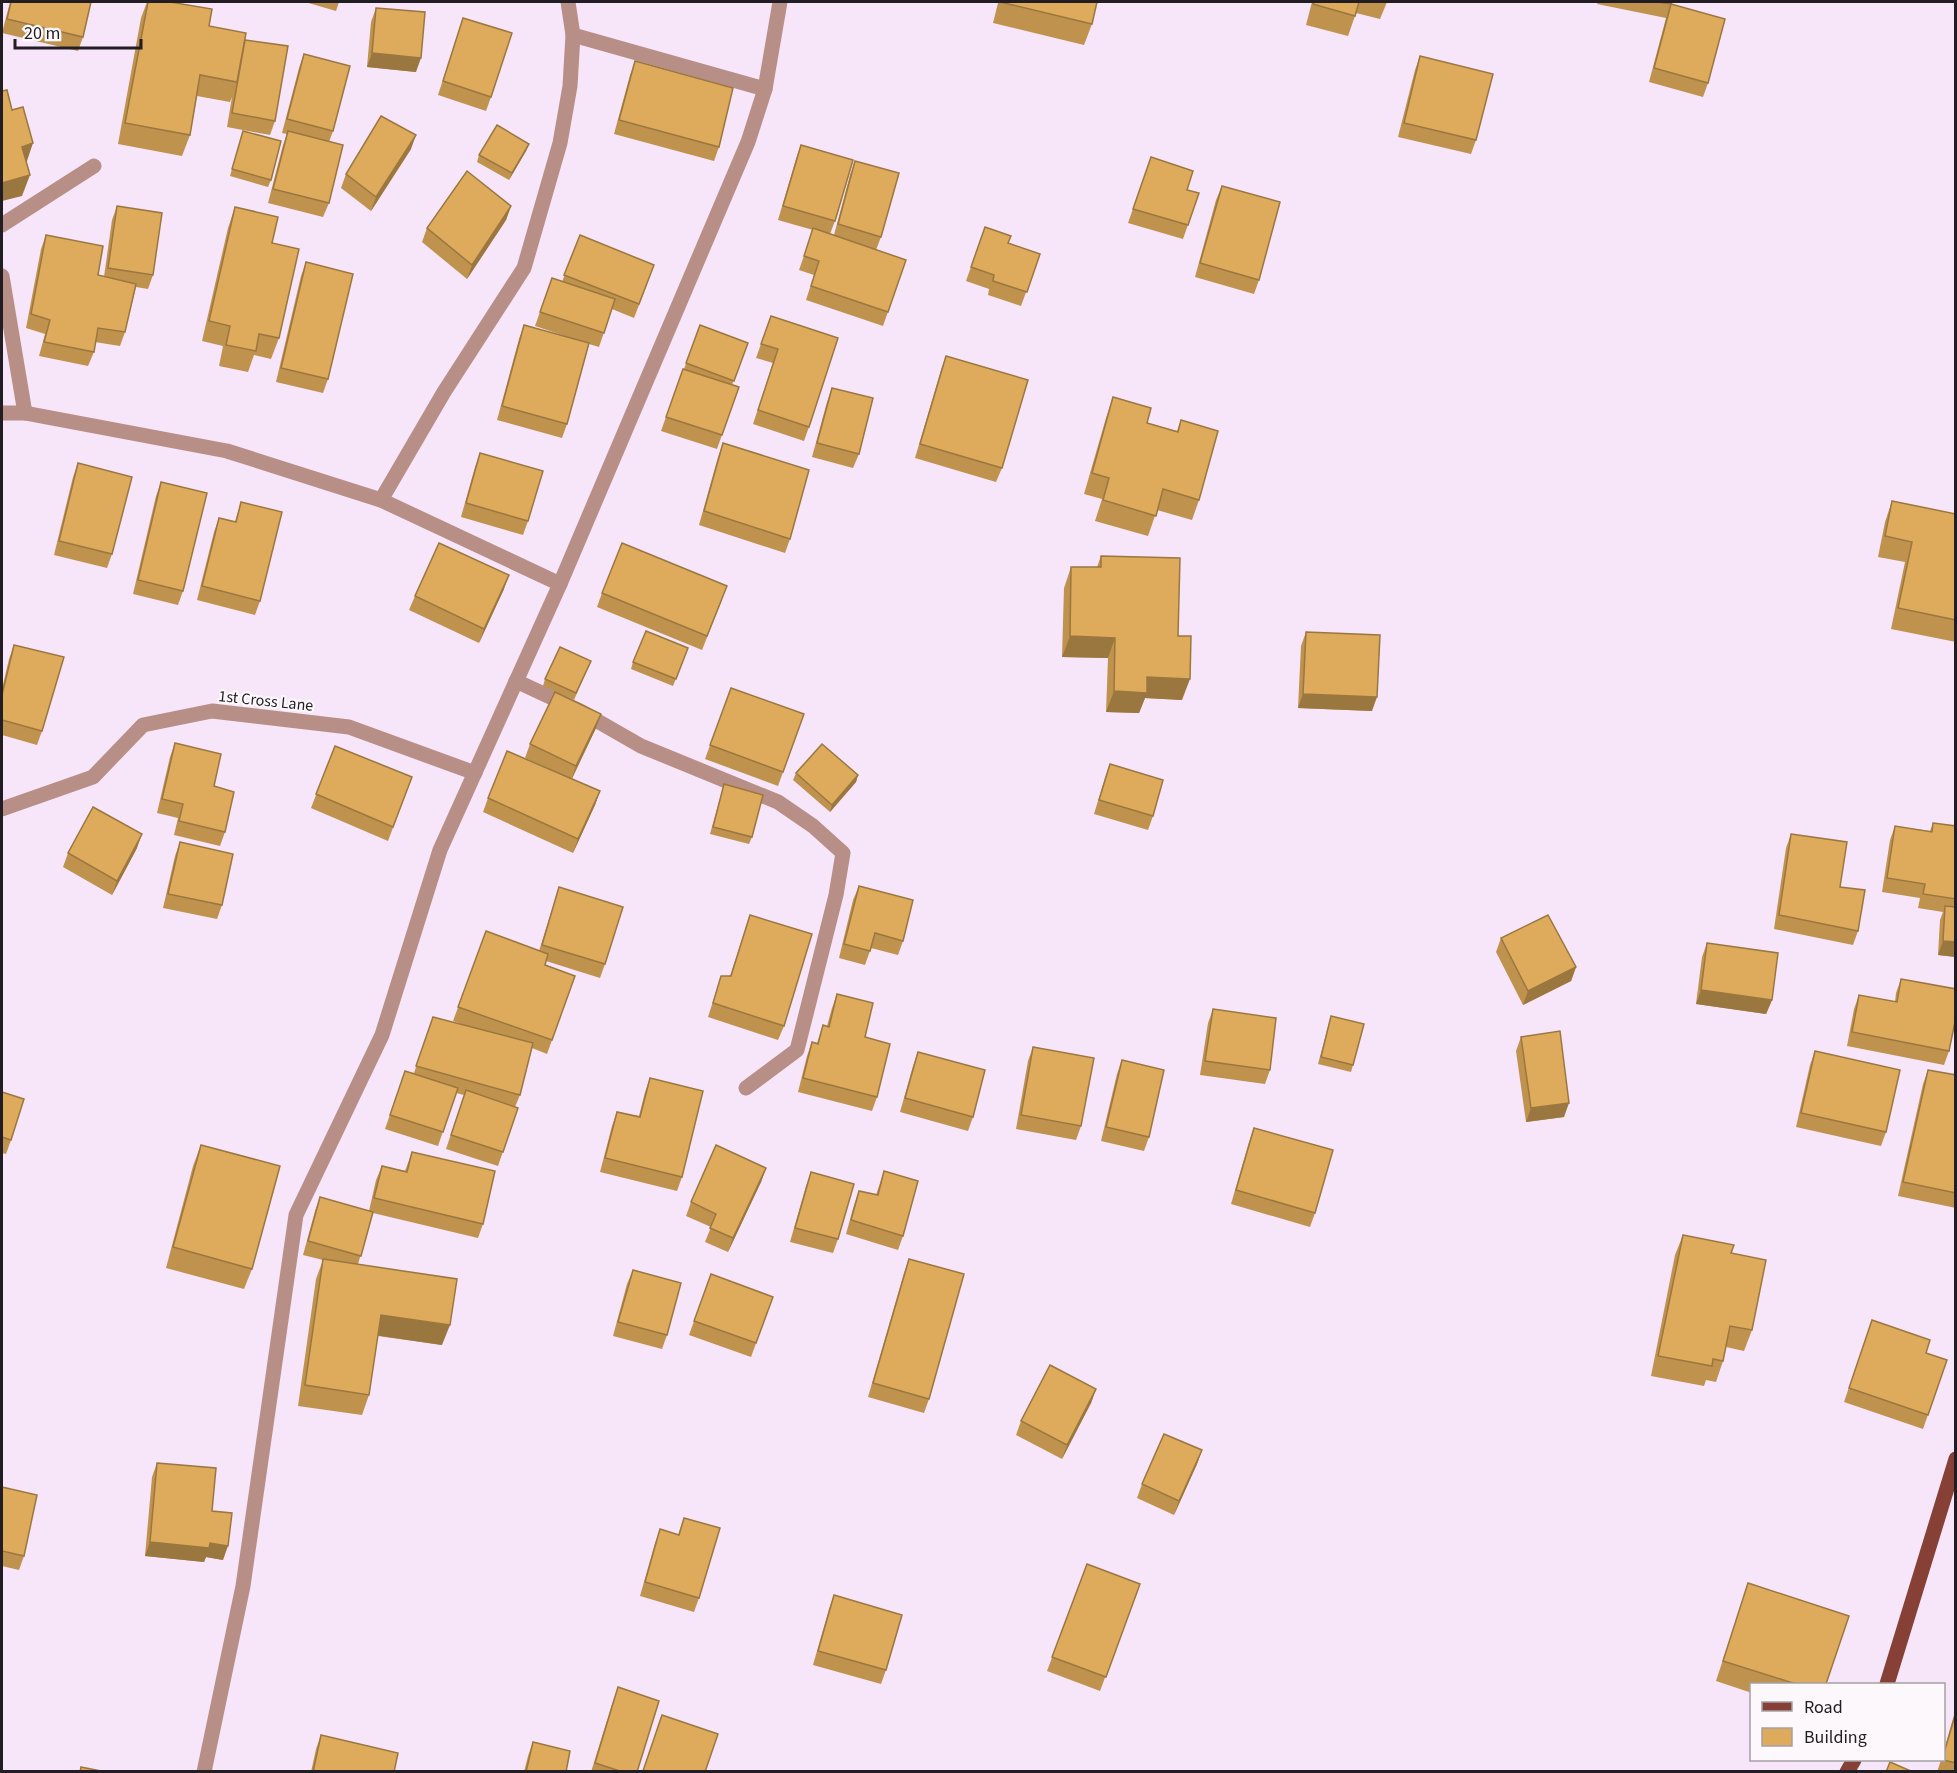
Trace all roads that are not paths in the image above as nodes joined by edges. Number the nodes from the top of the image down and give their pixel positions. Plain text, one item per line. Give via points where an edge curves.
1 (568, 2) edge
2 (780, 2) edge
3 (573, 35) junction
4 (765, 89) junction
5 (94, 166) dead end
6 (2, 225) edge
7 (2, 276) edge
8 (2, 413) edge
9 (25, 413) junction
10 (381, 500) junction
11 (560, 584) junction
12 (516, 681) junction
13 (475, 773) junction
14 (2, 809) edge
15 (746, 1088) dead end
16 (1956, 1459) edge
17 (1887, 1683) edge
18 (204, 1772) edge

1 - 3 street
2 - 4 street
3 - 4 street
3 - 10 street via 570,86 560,143 524,267
4 - 11 street via 748,142
5 - 6 street
7 - 9 street
8 - 9 street
9 - 10 street via 227,451
10 - 11 street
11 - 12 street
12 - 13 street
12 - 15 street via 641,746 778,802 843,853 837,896 797,1050
13 - 14 street, 1st Cross Lane via 349,727 212,711 143,725 93,777
13 - 18 street via 441,850 382,1035 296,1215 243,1586
16 - 17 main road

